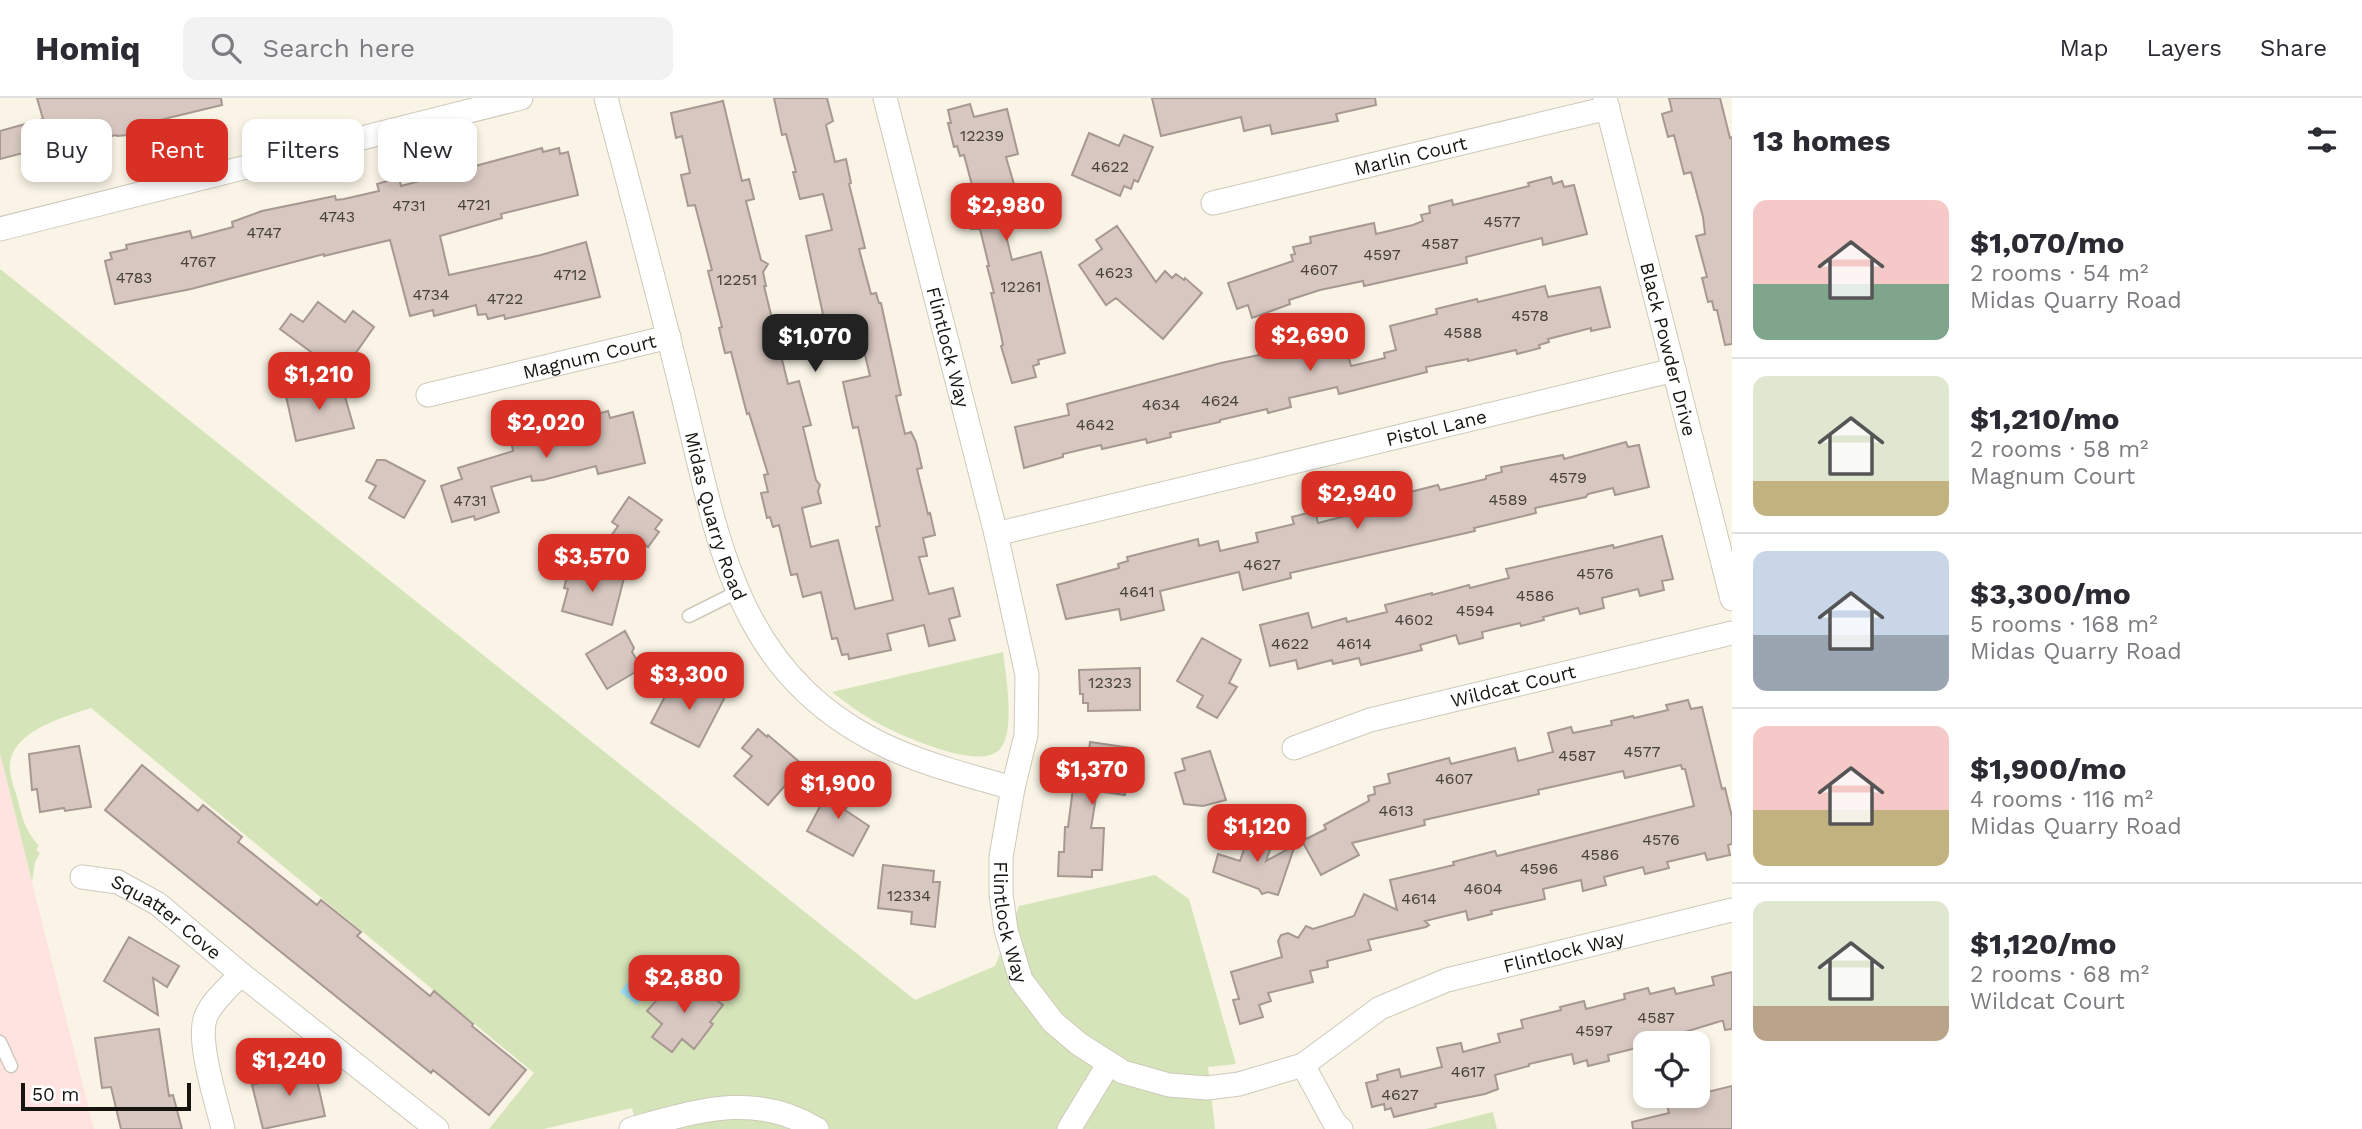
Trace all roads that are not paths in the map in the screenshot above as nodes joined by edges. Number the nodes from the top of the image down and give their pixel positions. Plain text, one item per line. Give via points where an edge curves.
1 (521, 98) edge
2 (606, 98) edge
3 (885, 98) edge
4 (1606, 103) edge
5 (1213, 204) dead end
6 (0, 229) edge
7 (669, 337) junction
8 (1674, 370) junction
9 (428, 396) dead end
10 (996, 534) junction
11 (737, 592) junction
12 (1732, 599) edge
13 (689, 616) dead end
14 (1732, 633) edge
15 (1294, 748) dead end
16 (1013, 788) junction
17 (82, 877) dead end
18 (1732, 910) edge
19 (242, 974) junction
20 (0, 1042) edge
21 (1108, 1065) junction
22 (1303, 1065) junction
23 (11, 1066) dead end
24 (223, 1129) edge
25 (437, 1129) edge
26 (631, 1129) edge
27 (817, 1129) edge
28 (1069, 1129) edge
29 (1341, 1129) edge

1 - 6 street
2 - 7 street, Midas Quarry Road
3 - 10 street, Flintlock Way
4 - 5 street, Marlin Court
4 - 8 street, Black Powder Drive
7 - 9 street, Magnum Court
7 - 11 street, Midas Quarry Road via 716,532
8 - 10 street, Pistol Lane
8 - 12 street, Black Powder Drive
10 - 16 street, Flintlock Way via 1027,675 1027,735
11 - 13 lane
11 - 16 street, Midas Quarry Road via 774,655 825,707 894,750
14 - 15 street, Wildcat Court via 1370,720
16 - 21 street, Flintlock Way via 1001,857 1001,894 1021,980 1054,1022
17 - 19 street, Squatter Cove via 118,882 158,904
18 - 22 street, Flintlock Way via 1447,980 1380,1008
19 - 24 street via 205,1017 207,1062
19 - 25 street, Squatter Cove
20 - 23 lane
21 - 22 street, Flintlock Way via 1169,1085 1207,1088 1239,1084
21 - 28 street
22 - 29 street
26 - 27 street via 700,1111 749,1107 796,1117

